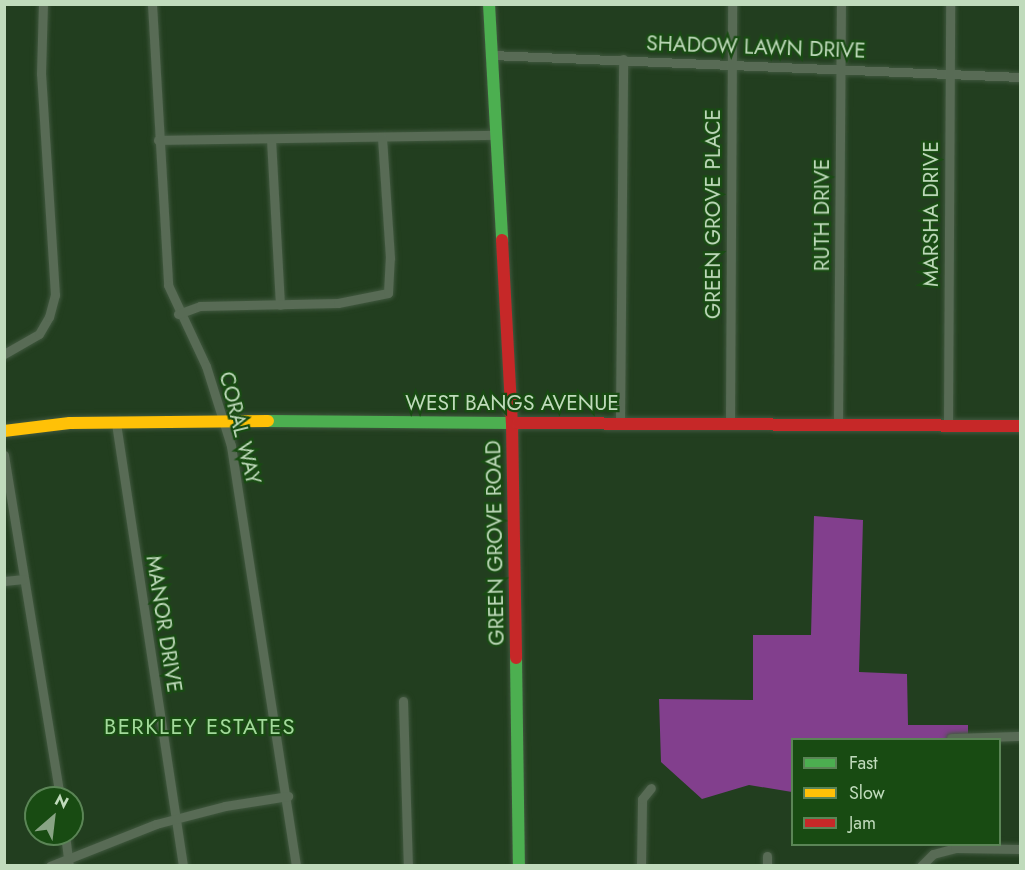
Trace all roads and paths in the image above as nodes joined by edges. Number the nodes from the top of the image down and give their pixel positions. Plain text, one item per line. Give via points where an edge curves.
1 (42, 4) edge
2 (153, 4) edge
3 (489, 4) edge
4 (732, 4) edge
5 (841, 4) edge
6 (950, 4) edge
7 (491, 55) junction
8 (623, 59) junction
9 (732, 64) junction
10 (841, 69) junction
11 (950, 73) junction
12 (1020, 76) edge
13 (495, 135) junction
14 (382, 137) junction
15 (271, 139) junction
16 (158, 140) junction
17 (280, 304) junction
18 (178, 314) junction
19 (4, 354) edge
20 (116, 423) junction
21 (224, 423) junction
22 (620, 423) junction
23 (512, 424) junction
24 (730, 424) junction
25 (948, 424) junction
26 (838, 425) junction
27 (1020, 426) edge
28 (4, 431) edge
29 (4, 455) edge
30 (24, 579) junction
31 (4, 581) edge
32 (403, 701) dead end
33 (1020, 736) edge
34 (951, 738) edge
35 (58, 786) edge
36 (651, 788) dead end
37 (288, 796) junction
38 (177, 819) junction
39 (67, 846) edge
40 (1020, 849) edge
41 (69, 861) edge
42 (50, 866) edge
43 (183, 866) edge
44 (296, 866) edge
45 (408, 866) edge
46 (519, 866) edge
47 (641, 866) edge
48 (921, 866) edge

1 - 19 street via 41,74 55,295 50,317 39,334
2 - 16 street, CORAL WAY
3 - 7 street, GREEN GROVE ROAD
4 - 9 street, GREEN GROVE PLACE
5 - 10 street, RUTH DRIVE
6 - 11 street, MARSHA DRIVE
7 - 8 street, SHADOW LAWN DRIVE
7 - 13 street, GREEN GROVE ROAD
8 - 9 street, SHADOW LAWN DRIVE
8 - 22 street
9 - 10 street, SHADOW LAWN DRIVE
9 - 24 street, GREEN GROVE PLACE
10 - 11 street, SHADOW LAWN DRIVE
10 - 26 street, RUTH DRIVE
11 - 12 street, SHADOW LAWN DRIVE
11 - 25 street, MARSHA DRIVE
13 - 14 street
13 - 23 street, GREEN GROVE ROAD
14 - 15 street
14 - 17 street via 391,277 388,293 338,303
15 - 16 street
15 - 17 street
16 - 18 street, CORAL WAY via 168,285
17 - 18 street via 200,306
18 - 21 street, CORAL WAY via 206,366
20 - 21 street, WEST BANGS AVENUE
20 - 28 street, WEST BANGS AVENUE via 50,424
20 - 38 street, MANOR DRIVE
21 - 23 street, WEST BANGS AVENUE
21 - 37 street, CORAL WAY
22 - 23 street, WEST BANGS AVENUE
22 - 24 street, WEST BANGS AVENUE
23 - 46 street, GREEN GROVE ROAD
24 - 26 street, WEST BANGS AVENUE
25 - 26 street, WEST BANGS AVENUE
25 - 27 street, WEST BANGS AVENUE
29 - 30 street
30 - 31 street
30 - 35 street
32 - 45 street
33 - 34 street
36 - 47 street via 642,799
37 - 38 street
37 - 44 street, CORAL WAY
38 - 41 street
38 - 43 street, MANOR DRIVE
39 - 41 street
40 - 48 street via 955,849 933,854
41 - 42 street

